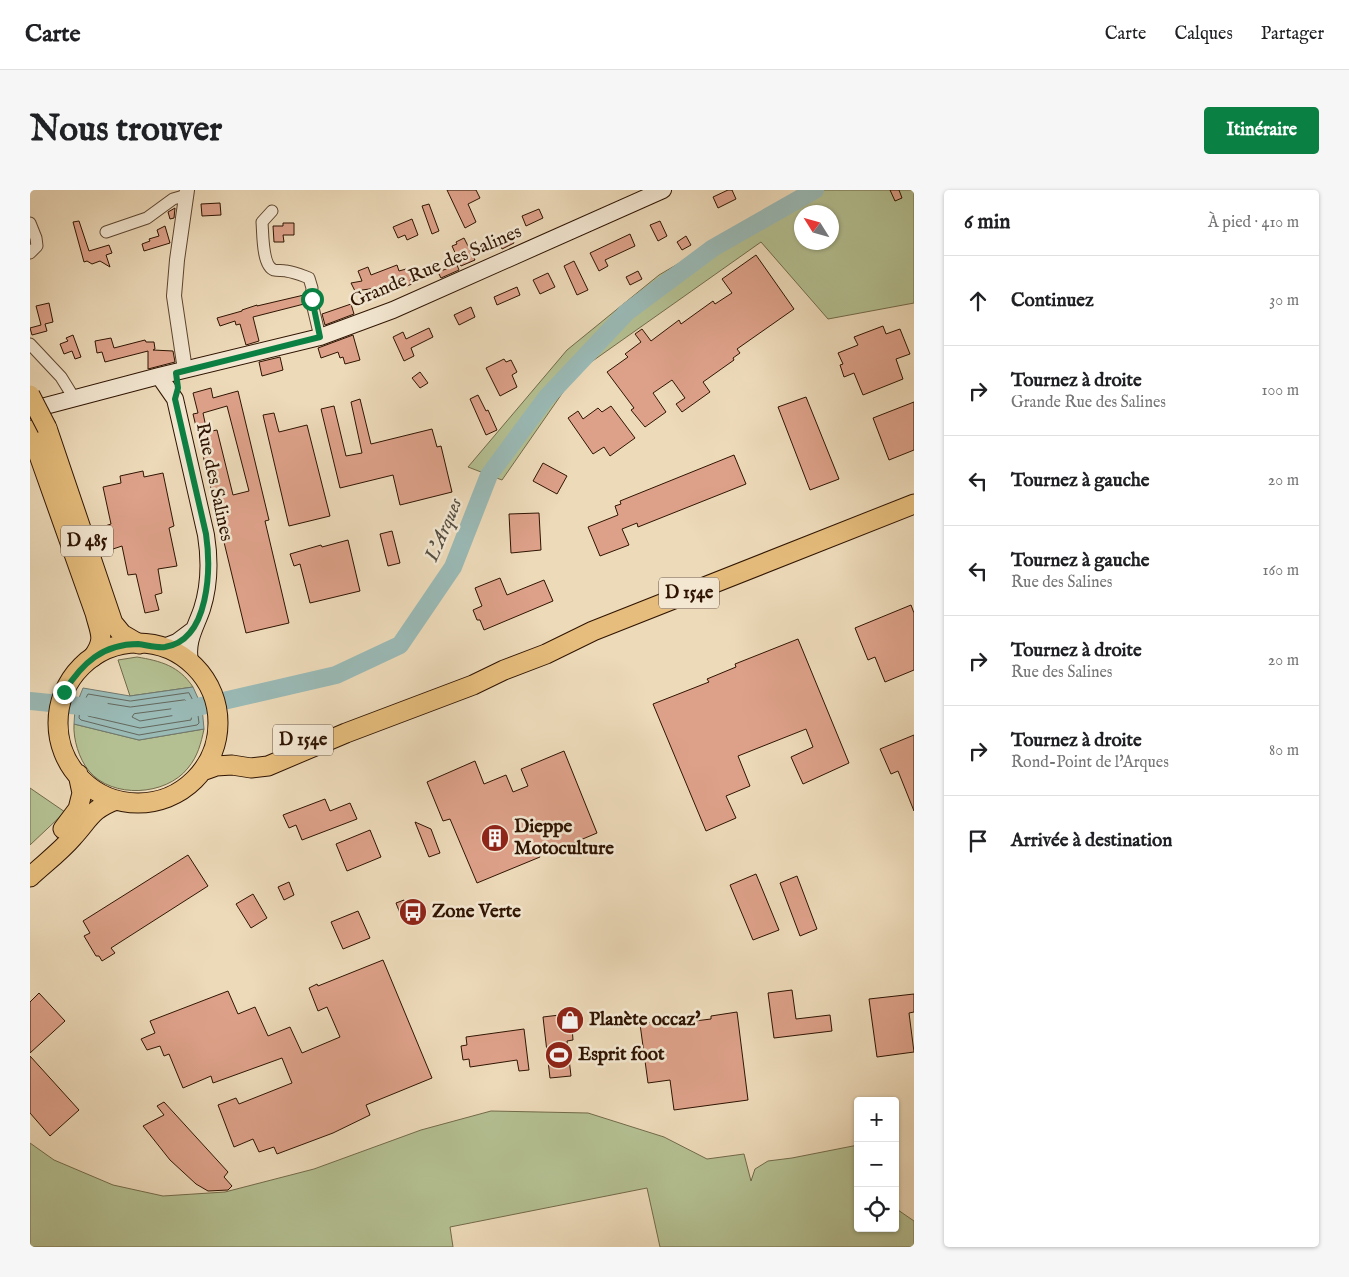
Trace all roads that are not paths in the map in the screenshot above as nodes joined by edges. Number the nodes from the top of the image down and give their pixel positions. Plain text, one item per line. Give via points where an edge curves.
1 (664, 190) edge
2 (187, 192) edge
3 (272, 211) dead end
4 (30, 223) edge
5 (106, 232) dead end
6 (30, 253) edge
7 (320, 337) junction
8 (30, 344) edge
9 (180, 372) junction
10 (159, 376) junction
11 (30, 394) edge
12 (74, 398) junction
13 (175, 399) junction
14 (30, 410) edge
15 (36, 430) edge
16 (914, 504) edge
17 (193, 630) junction
18 (140, 644) junction
19 (164, 647) junction
20 (93, 657) junction
21 (190, 661) junction
22 (504, 670) junction
23 (217, 733) junction
24 (202, 771) junction
25 (78, 774) junction
26 (116, 800) junction
27 (30, 862) edge
28 (30, 877) edge

1 - 7 main road, Grande Rue des Salines via 393,310
2 - 5 street via 146,218
2 - 9 street via 174,296
3 - 7 street via 262,222 266,260 276,271 299,273 308,278
4 - 6 street via 37,246
7 - 9 main road, Grande Rue des Salines
8 - 12 street via 61,377
9 - 10 main road, Grande Rue des Salines
9 - 13 main road
10 - 12 main road, Grande Rue des Salines
10 - 13 main road, Rue des Salines
11 - 15 main road, D 485, bridge
12 - 14 main road, Grande Rue des Salines
13 - 17 main road, Rue des Salines via 209,552 205,596
15 - 18 main road, D 485 via 87,542 113,622 122,634
15 - 20 main road, D 485 via 102,640
16 - 22 main road, D 154e
17 - 19 main road
17 - 21 main road, Rue des Salines via 188,652
18 - 19 main road
18 - 20 main road via 123,645
19 - 21 main road
20 - 25 main road via 69,683 61,700 58,719 62,745
21 - 23 main road via 215,700
22 - 23 main road, D 154e via 461,679 392,703 260,756 230,753 222,748
22 - 24 main road, D 154e via 268,766 216,766
23 - 24 main road
24 - 26 main road via 184,791 169,797 142,803
25 - 26 main road via 99,793
25 - 27 main road via 82,792 78,809
26 - 28 main road via 104,804 88,817 73,837

